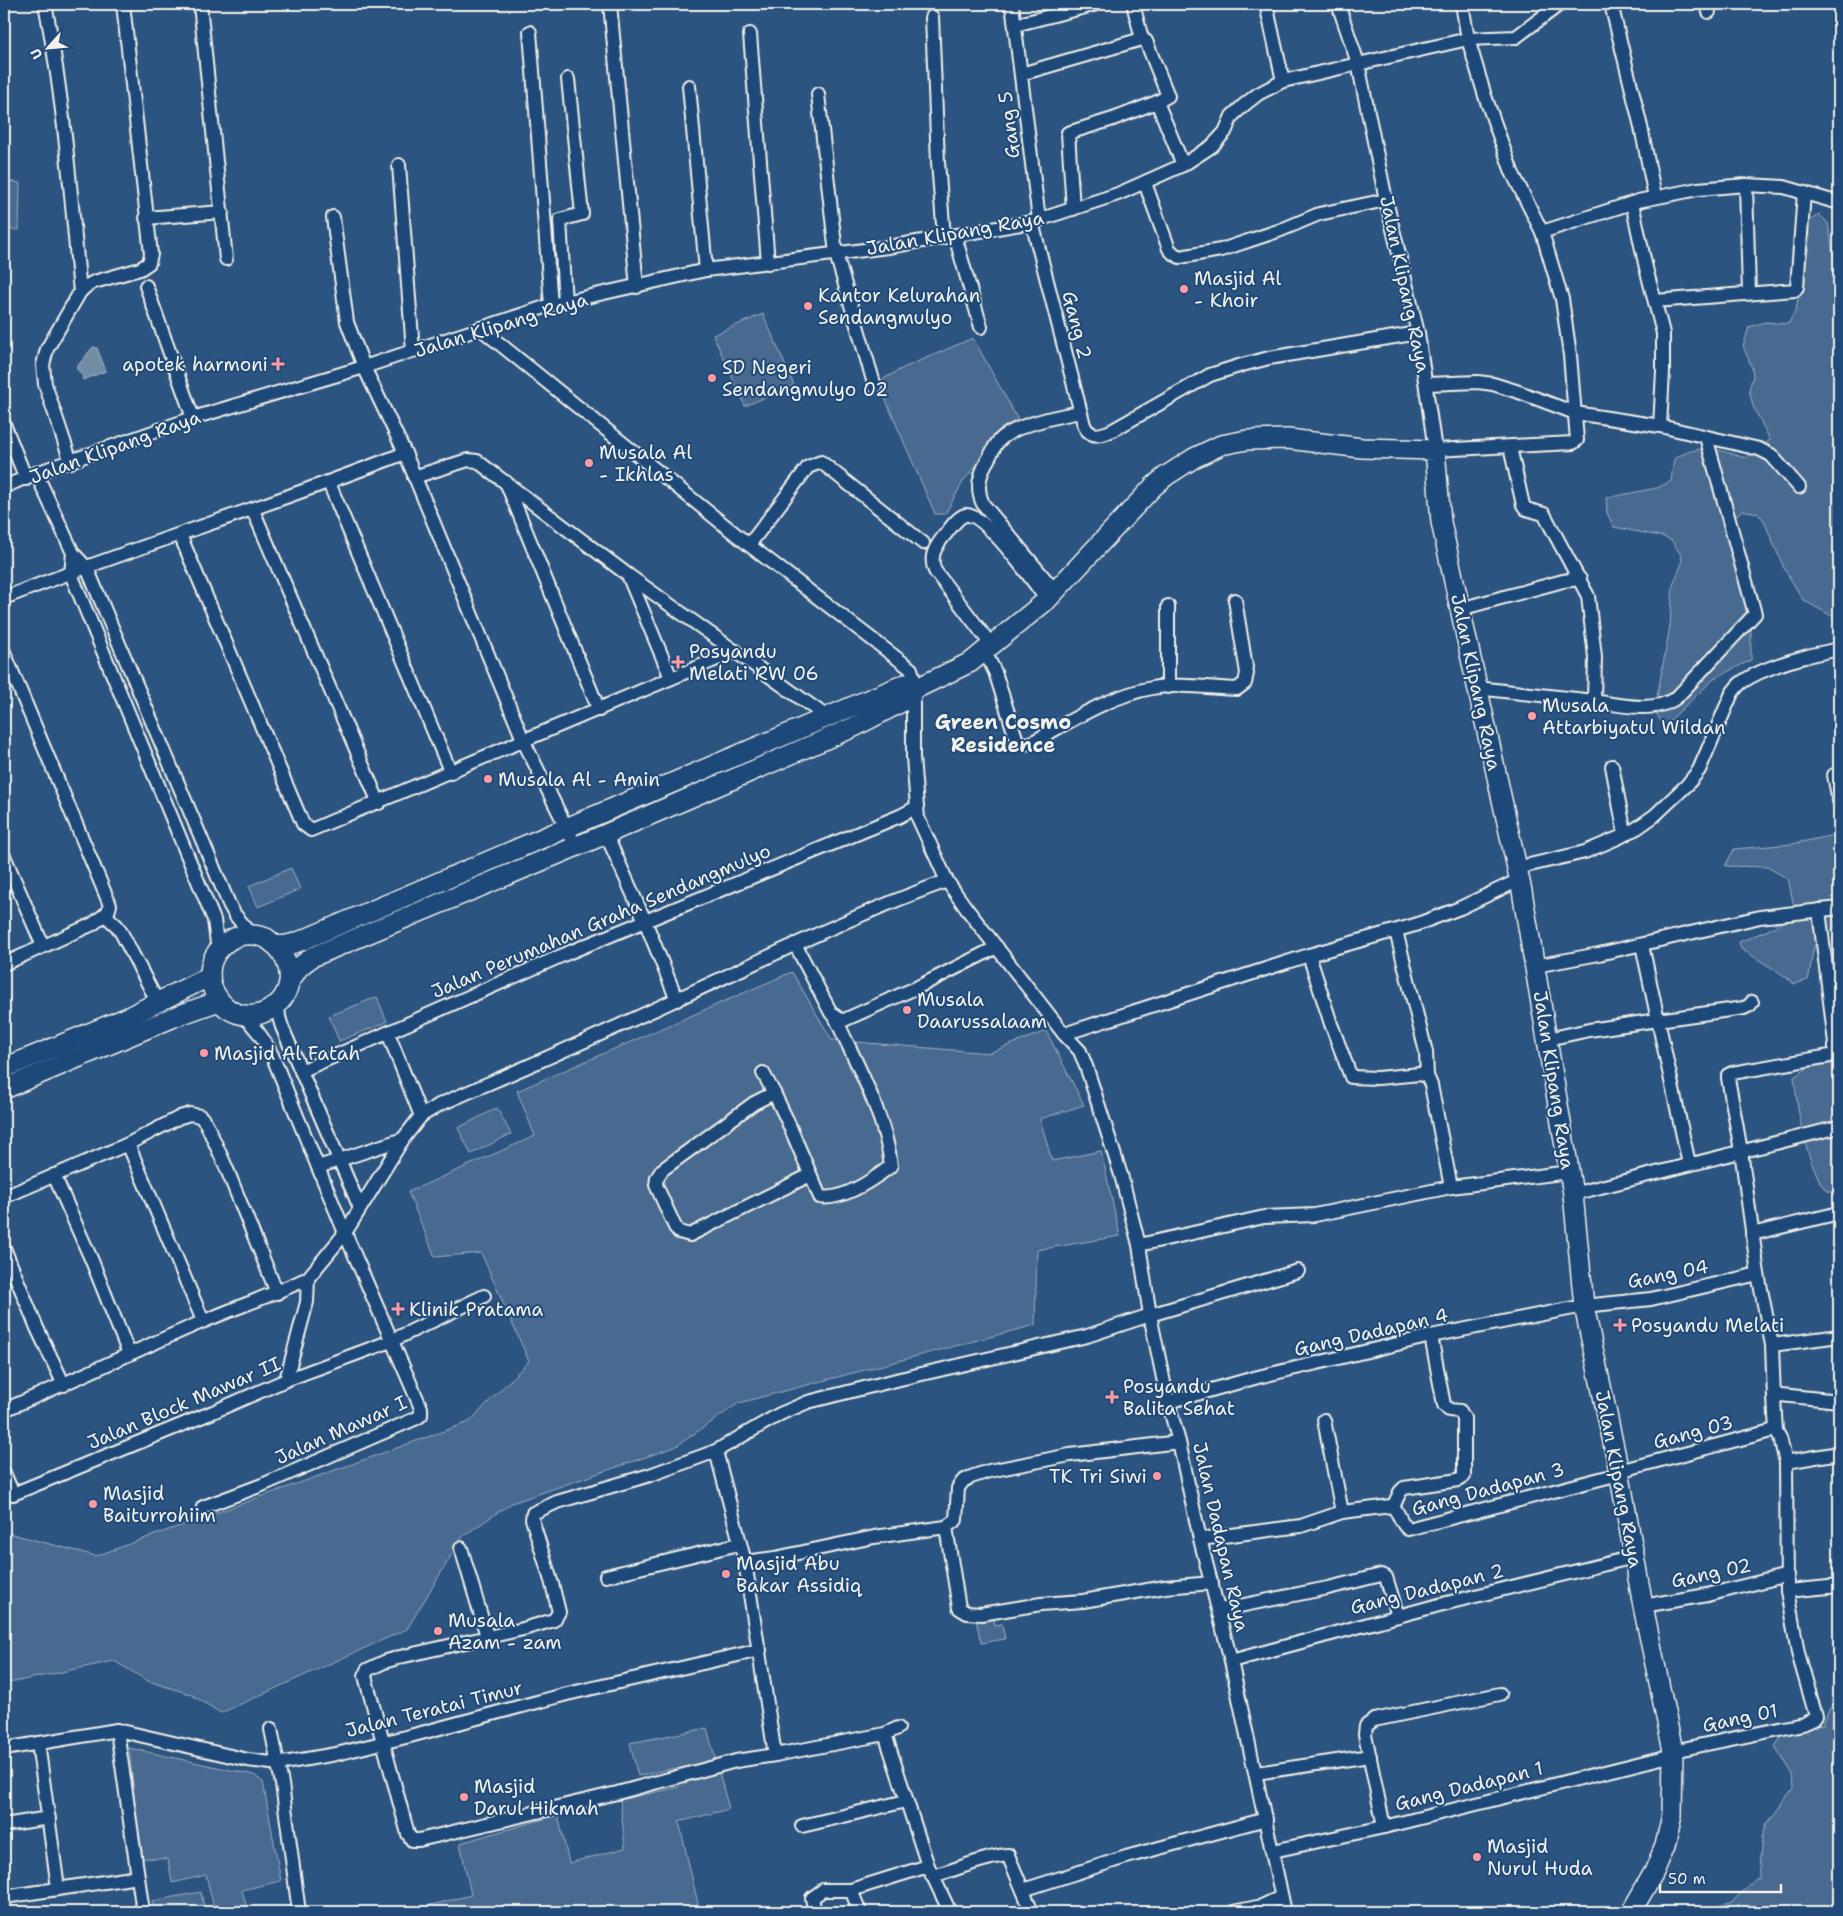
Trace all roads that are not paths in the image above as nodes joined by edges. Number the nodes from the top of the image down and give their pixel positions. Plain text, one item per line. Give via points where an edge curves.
1 (45, 4) edge
2 (123, 4) edge
3 (200, 4) edge
4 (610, 4) edge
5 (1012, 4) edge
6 (1097, 4) edge
7 (1133, 4) edge
8 (1266, 4) edge
9 (1338, 4) edge
10 (1462, 4) edge
11 (1560, 4) edge
12 (1611, 4) edge
13 (932, 17) dead end
14 (1015, 25) junction
15 (530, 32) dead end
16 (750, 34) dead end
17 (1142, 39) junction
18 (1468, 40) junction
19 (1358, 63) junction
20 (1021, 74) junction
21 (568, 79) dead end
22 (1283, 81) junction
23 (689, 86) dead end
24 (818, 94) dead end
25 (1157, 102) junction
26 (399, 164) dead end
27 (1183, 165) junction
28 (1145, 183) junction
29 (1746, 185) junction
30 (1804, 193) junction
31 (1655, 197) junction
32 (1386, 200) junction
33 (1632, 203) junction
34 (1837, 203) edge
35 (1073, 209) junction
36 (222, 212) junction
37 (333, 217) dead end
38 (146, 218) junction
39 (1036, 221) junction
40 (1542, 232) junction
41 (950, 236) junction
42 (836, 254) junction
43 (226, 259) dead end
44 (768, 262) junction
45 (706, 270) junction
46 (146, 286) dead end
47 (637, 287) junction
48 (80, 292) junction
49 (1749, 293) junction
50 (1655, 301) junction
51 (565, 302) junction
52 (551, 306) junction
53 (981, 326) dead end
54 (480, 328) junction
55 (1418, 333) junction
56 (412, 351) junction
57 (364, 367) junction
58 (1427, 384) junction
59 (875, 387) dead end
60 (1080, 412) junction
61 (1575, 413) junction
62 (193, 418) junction
63 (4, 424) edge
64 (1660, 426) junction
65 (1706, 437) junction
66 (1510, 447) junction
67 (1435, 450) junction
68 (405, 453) junction
69 (71, 462) junction
70 (31, 476) junction
71 (414, 477) junction
72 (506, 482) junction
73 (329, 483) junction
74 (4, 487) edge
75 (1799, 487) dead end
76 (253, 510) junction
77 (180, 536) junction
78 (923, 542) dead end
79 (749, 545) junction
80 (73, 553) junction
81 (86, 568) junction
82 (71, 574) junction
83 (628, 575) junction
84 (1580, 579) junction
85 (1052, 596) junction
86 (4, 598) edge
87 (1234, 600) dead end
88 (1168, 606) dead end
89 (1460, 609) junction
90 (988, 649) junction
91 (1839, 649) edge
92 (736, 651) junction
93 (4, 652) edge
94 (671, 678) junction
95 (1168, 686) junction
96 (1477, 688) junction
97 (913, 690) junction
98 (1594, 702) junction
99 (599, 710) junction
100 (827, 717) junction
101 (786, 735) junction
102 (524, 742) junction
103 (795, 753) junction
104 (1612, 766) dead end
105 (451, 773) junction
106 (1834, 775) dead end
107 (1839, 800) edge
108 (379, 803) junction
109 (917, 807) junction
110 (566, 827) junction
111 (606, 834) junction
112 (1625, 834) junction
113 (576, 847) junction
114 (4, 856) edge
115 (1518, 874) junction
116 (947, 881) junction
117 (1839, 908) edge
118 (108, 910) junction
119 (1818, 910) junction
120 (645, 921) junction
121 (1396, 931) junction
122 (252, 935) junction
123 (795, 944) junction
124 (276, 945) junction
125 (1642, 945) junction
126 (43, 946) junction
127 (997, 947) junction
128 (218, 951) junction
129 (1309, 955) junction
130 (4, 964) edge
131 (1535, 966) junction
132 (210, 976) junction
133 (290, 980) junction
134 (677, 1000) junction
135 (219, 1001) junction
136 (1752, 1002) dead end
137 (158, 1003) junction
138 (278, 1004) junction
139 (241, 1014) junction
140 (836, 1019) junction
141 (1658, 1020) junction
142 (388, 1033) junction
143 (1064, 1034) junction
144 (1548, 1040) junction
145 (4, 1068) edge
146 (301, 1071) junction
147 (763, 1073) dead end
148 (1426, 1076) junction
149 (4, 1089) edge
150 (774, 1093) junction
151 (421, 1116) junction
152 (1839, 1127) edge
153 (403, 1139) junction
154 (128, 1144) junction
155 (1741, 1151) junction
156 (340, 1160) junction
157 (1689, 1164) junction
158 (318, 1167) junction
159 (1569, 1172) junction
160 (54, 1175) junction
161 (810, 1175) junction
162 (1451, 1187) junction
163 (1573, 1194) junction
164 (4, 1197) edge
165 (360, 1208) junction
166 (1839, 1213) edge
167 (345, 1233) junction
168 (1752, 1234) junction
169 (1139, 1245) junction
170 (4, 1248) edge
171 (1298, 1271) dead end
172 (1758, 1274) junction
173 (308, 1278) junction
174 (277, 1293) junction
175 (484, 1296) dead end
176 (1584, 1306) junction
177 (1150, 1315) junction
178 (203, 1322) junction
179 (1431, 1336) junction
180 (1839, 1336) edge
181 (391, 1340) junction
182 (1772, 1345) junction
183 (130, 1354) junction
184 (286, 1380) junction
185 (64, 1385) junction
186 (1774, 1398) junction
187 (1839, 1401) edge
188 (1168, 1402) junction
189 (4, 1410) edge
190 (1324, 1420) dead end
191 (1776, 1431) junction
192 (1179, 1442) junction
193 (716, 1451) junction
194 (1839, 1453) edge
195 (1786, 1462) junction
196 (1619, 1472) junction
197 (4, 1473) edge
198 (203, 1507) dead end
199 (1393, 1507) junction
200 (1342, 1512) junction
201 (946, 1527) junction
202 (1200, 1539) junction
203 (739, 1544) junction
204 (461, 1548) dead end
205 (1634, 1557) junction
206 (745, 1562) junction
207 (1788, 1575) junction
208 (606, 1576) dead end
209 (1212, 1583) junction
210 (1839, 1586) edge
211 (1787, 1591) junction
212 (1643, 1606) junction
213 (1220, 1610) junction
214 (1398, 1616) junction
215 (487, 1636) junction
216 (760, 1650) junction
217 (1232, 1661) junction
218 (1500, 1694) dead end
219 (898, 1728) dead end
220 (271, 1729) dead end
221 (117, 1730) junction
222 (885, 1734) junction
223 (38, 1742) junction
224 (384, 1742) junction
225 (4, 1749) edge
226 (1673, 1753) junction
227 (776, 1755) junction
228 (1370, 1756) junction
229 (278, 1764) junction
230 (1256, 1773) junction
231 (906, 1801) junction
232 (49, 1818) junction
233 (1266, 1819) junction
234 (4, 1825) edge
235 (802, 1826) dead end
236 (1384, 1827) junction
237 (1273, 1851) junction
238 (930, 1871) junction
239 (138, 1877) junction
240 (58, 1888) junction
241 (851, 1890) junction
242 (1024, 1890) junction
243 (4, 1897) edge
244 (1281, 1898) junction
245 (143, 1912) edge
246 (299, 1912) edge
247 (815, 1912) edge
248 (860, 1912) edge
249 (950, 1912) edge
250 (1032, 1912) edge
251 (1233, 1912) edge
252 (1285, 1912) edge
253 (1630, 1912) edge

1 - 48 street via 67,146
2 - 38 street
3 - 36 street
4 - 47 street
5 - 14 street, Gang 5
6 - 14 street
7 - 17 street
8 - 22 street
9 - 19 street
10 - 18 street
11 - 18 street via 1516,37
12 - 31 street
13 - 41 street via 938,162
14 - 20 street, Gang 5
15 - 52 street
16 - 44 street
17 - 20 street
17 - 25 street via 1146,41 1168,96
18 - 19 street
18 - 40 street via 1512,172
19 - 22 street, Jalan Klipang Raya
19 - 32 street, Jalan Klipang Raya
20 - 39 street, Gang 5
21 - 51 street via 582,214 560,220
22 - 27 street, Jalan Klipang Raya via 1244,105 1232,116 1225,132 1212,146
23 - 45 street
24 - 42 street
25 - 27 street
25 - 35 street via 1068,133
26 - 56 street
27 - 28 street, Jalan Klipang Raya
28 - 32 street via 1169,249 1180,257 1221,250 1319,214
28 - 35 street, Jalan Klipang Raya
29 - 30 street via 1784,187
29 - 31 street
29 - 49 street
30 - 34 street
30 - 49 street via 1797,287
31 - 33 street
32 - 55 street, Jalan Klipang Raya
33 - 40 street
33 - 50 street
35 - 39 street, Jalan Klipang Raya
36 - 38 street
36 - 43 street
37 - 57 street via 347,322
38 - 48 street via 151,254 149,262 140,269 94,282
39 - 41 street, Jalan Klipang Raya
39 - 60 street, Gang 2
40 - 61 street via 1562,299
41 - 42 street, Jalan Klipang Raya
41 - 53 street
42 - 44 street, Jalan Klipang Raya
42 - 59 street
44 - 45 street, Jalan Klipang Raya
45 - 47 street, Jalan Klipang Raya
46 - 62 street
47 - 51 street, Jalan Klipang Raya
48 - 69 street via 47,349 43,365 45,384
49 - 50 street
50 - 64 street via 1663,333
51 - 52 street, Jalan Klipang Raya
52 - 54 street, Jalan Klipang Raya
54 - 56 street, Jalan Klipang Raya
54 - 79 street, Jalan Dadapan Raya
55 - 58 street, Jalan Klipang Raya
55 - 60 street, Gang 2 via 1269,358 1210,375 1113,430 1098,435 1090,434 1085,428
56 - 57 street, Jalan Klipang Raya
57 - 62 street, Jalan Klipang Raya
57 - 68 street
58 - 61 street via 1493,384
58 - 67 street, Jalan Klipang Raya
60 - 85 street via 1034,422 1003,437 997,442 979,481 983,504
61 - 64 street
61 - 66 street via 1577,440 1573,444
62 - 69 street, Jalan Klipang Raya
63 - 70 street
64 - 65 street
65 - 75 street via 1759,449 1771,455
65 - 98 street via 1755,614 1677,697 1666,704 1638,706
66 - 67 street
66 - 84 street via 1522,505 1544,514
67 - 85 main road via 1362,448 1288,439 1247,440 1221,445 1166,476
67 - 89 main road, Jalan Klipang Raya via 1441,522
68 - 71 street
68 - 73 street
69 - 70 street, Jalan Klipang Raya
70 - 74 street, Jalan Klipang Raya
70 - 80 street
71 - 72 street via 472,460
71 - 102 street
72 - 83 street
72 - 99 street
73 - 76 street
73 - 105 street
76 - 77 street
76 - 108 street
77 - 81 street
77 - 108 street via 305,826 315,830
78 - 79 street via 821,462 808,467
79 - 97 street, Jalan Dadapan Raya via 911,669
80 - 81 street
80 - 82 street
81 - 82 street
81 - 122 street via 229,904
82 - 86 street
82 - 128 street via 214,920
83 - 92 street
83 - 94 street
84 - 89 street
84 - 98 street via 1588,596 1595,657
85 - 90 main road
85 - 90 street via 982,522 973,516 960,518 938,543 932,564
87 - 95 street via 1247,673 1245,683 1237,689
88 - 95 street
89 - 96 main road, Jalan Klipang Raya
90 - 95 street via 1017,741 1022,744 1031,743 1107,703
90 - 97 main road via 961,667
91 - 112 street via 1773,668 1740,683 1732,693 1698,770 1688,785 1654,816
92 - 94 street
92 - 100 street
93 - 118 street
94 - 99 street
96 - 98 street
96 - 115 main road, Jalan Klipang Raya
97 - 100 main road via 905,684
97 - 103 main road via 911,697
97 - 109 street, Jalan Dadapan Raya
99 - 102 street
100 - 101 main road
101 - 103 main road
101 - 110 main road
102 - 105 street
102 - 110 street
103 - 111 main road
104 - 112 street
105 - 108 street
106 - 107 street
109 - 116 street, Jalan Dadapan Raya via 918,818
109 - 120 street, Jalan Perumahan Graha Sendangmulyo
110 - 113 street
110 - 124 main road via 298,942
111 - 113 main road
111 - 120 street
112 - 115 street via 1584,852
113 - 133 main road via 312,957
114 - 126 street
115 - 121 street via 1460,908
115 - 131 main road, Jalan Klipang Raya
116 - 123 street
116 - 127 street, Jalan Dadapan Raya
117 - 119 street
118 - 126 street via 93,924
118 - 137 street
119 - 125 street via 1760,916
119 - 155 street via 1835,1054 1728,1075
120 - 134 street
120 - 142 street, Jalan Perumahan Graha Sendangmulyo
121 - 129 street
121 - 148 street via 1426,1052
122 - 124 main road
122 - 128 main road via 239,936
123 - 134 street
123 - 140 street
124 - 133 main road via 284,955
125 - 131 street
125 - 141 street
126 - 130 street
127 - 140 street via 845,1021
127 - 143 street, Jalan Dadapan Raya
128 - 132 main road
129 - 143 street
129 - 148 street via 1351,1077
131 - 144 main road, Jalan Klipang Raya
132 - 135 main road via 212,989
132 - 137 main road
133 - 138 main road
134 - 151 street via 439,1105
135 - 139 main road
135 - 149 main road
136 - 141 street via 1744,1008
137 - 145 main road
138 - 139 main road via 267,1012
138 - 146 street via 282,1027
139 - 158 street via 262,1036 272,1055
140 - 161 street via 889,1144 891,1166 860,1186 829,1199 820,1197
141 - 144 street via 1589,1030
141 - 157 street
142 - 146 street, Jalan Perumahan Graha Sendangmulyo
142 - 151 street
143 - 169 street, Jalan Dadapan Raya via 1080,1051 1087,1070 1121,1175
144 - 159 main road, Jalan Klipang Raya
146 - 156 street
147 - 150 street
148 - 162 street via 1431,1085
150 - 161 street
150 - 161 street via 754,1102 662,1170 656,1186 674,1228 690,1235
151 - 153 street
152 - 155 street
153 - 156 street
153 - 165 street
154 - 160 street
154 - 174 street via 180,1117 190,1114 203,1119
154 - 178 street
155 - 157 street
155 - 168 street
156 - 158 street
156 - 165 street
157 - 163 street
158 - 167 street
159 - 162 street
159 - 163 main road, Jalan Klipang Raya
160 - 164 street
160 - 183 street
162 - 169 street via 1315,1215 1256,1219
163 - 176 main road, Jalan Klipang Raya
165 - 167 street
166 - 168 street
167 - 173 street
167 - 181 street, Jalan Mawar I
168 - 172 street
169 - 177 street, Jalan Dadapan Raya
170 - 185 street
171 - 177 street
172 - 176 street, Gang 04 via 1650,1299
172 - 182 street
173 - 174 street
173 - 184 street via 307,1302
174 - 178 street
175 - 181 street, Jalan Block Mawar II
176 - 179 street, Gang Dadapan 4
176 - 196 main road, Jalan Klipang Raya
177 - 188 street, Jalan Dadapan Raya
177 - 193 street via 1088,1336 808,1402 780,1414
178 - 183 street
179 - 188 street, Gang Dadapan 4
179 - 199 street via 1444,1405 1449,1410 1460,1411 1464,1418 1464,1474 1458,1480 1404,1488
180 - 182 street
181 - 184 street, Jalan Block Mawar II
181 - 198 street, Jalan Mawar I via 421,1415 262,1485
182 - 186 street
183 - 185 street
184 - 197 street, Jalan Block Mawar II via 13,1494
185 - 189 street
186 - 187 street via 1781,1395
186 - 191 street
188 - 192 street, Jalan Dadapan Raya
190 - 200 street
191 - 195 street
191 - 196 street, Gang 03
192 - 201 street via 1070,1455 971,1476 958,1488 956,1520
192 - 202 street, Jalan Dadapan Raya
193 - 203 street
193 - 215 street via 536,1511 532,1520 552,1584 557,1616 550,1622
194 - 195 street
195 - 207 street
196 - 199 street, Gang Dadapan 3 via 1408,1529
196 - 205 main road, Jalan Klipang Raya
199 - 200 street, Gang Dadapan 3
200 - 202 street, Gang Dadapan 3 via 1301,1526
201 - 206 street
201 - 209 street via 959,1608 966,1613 981,1614
202 - 209 street, Jalan Dadapan Raya
203 - 206 street
203 - 208 street
204 - 215 street
205 - 212 main road, Jalan Klipang Raya
205 - 214 street, Gang Dadapan 2
206 - 216 street
207 - 211 street
207 - 212 street, Gang 02 via 1707,1595
209 - 213 street, Jalan Dadapan Raya
210 - 211 street
211 - 226 street, Gang 01 via 1798,1653 1816,1716 1814,1719
212 - 226 main road, Jalan Klipang Raya
213 - 214 street via 1381,1575 1386,1577
213 - 217 street, Jalan Dadapan Raya
214 - 217 street, Gang Dadapan 2
215 - 224 street via 400,1657 367,1670 365,1676
216 - 224 street, Jalan Teratai Timur via 567,1694
216 - 227 street
217 - 230 street, Jalan Dadapan Raya
218 - 228 street via 1374,1720 1365,1730
219 - 222 street
220 - 229 street
221 - 223 street
221 - 229 street, Jalan Teratai Timur
221 - 239 street
222 - 227 street
222 - 231 street
223 - 225 street
223 - 232 street
224 - 227 street via 412,1840 617,1793 736,1761
224 - 229 street, Jalan Teratai Timur
226 - 236 street, Gang Dadapan 1
226 - 253 main road, Jalan Klipang Raya via 1672,1815 1665,1846
228 - 230 street
228 - 236 street
229 - 246 street
230 - 233 street, Jalan Dadapan Raya
231 - 235 street
231 - 238 street
232 - 234 street
232 - 240 street
233 - 237 street, Jalan Dadapan Raya
233 - 242 street via 1126,1857
236 - 237 street, Gang Dadapan 1
237 - 244 street, Jalan Dadapan Raya
238 - 241 street
238 - 242 street via 957,1870 988,1858 1008,1855
238 - 249 street
239 - 240 street
239 - 245 street
240 - 243 street
241 - 247 street via 823,1890 816,1894 812,1898
241 - 248 street
242 - 250 street
244 - 251 street
244 - 252 street, Jalan Dadapan Raya

